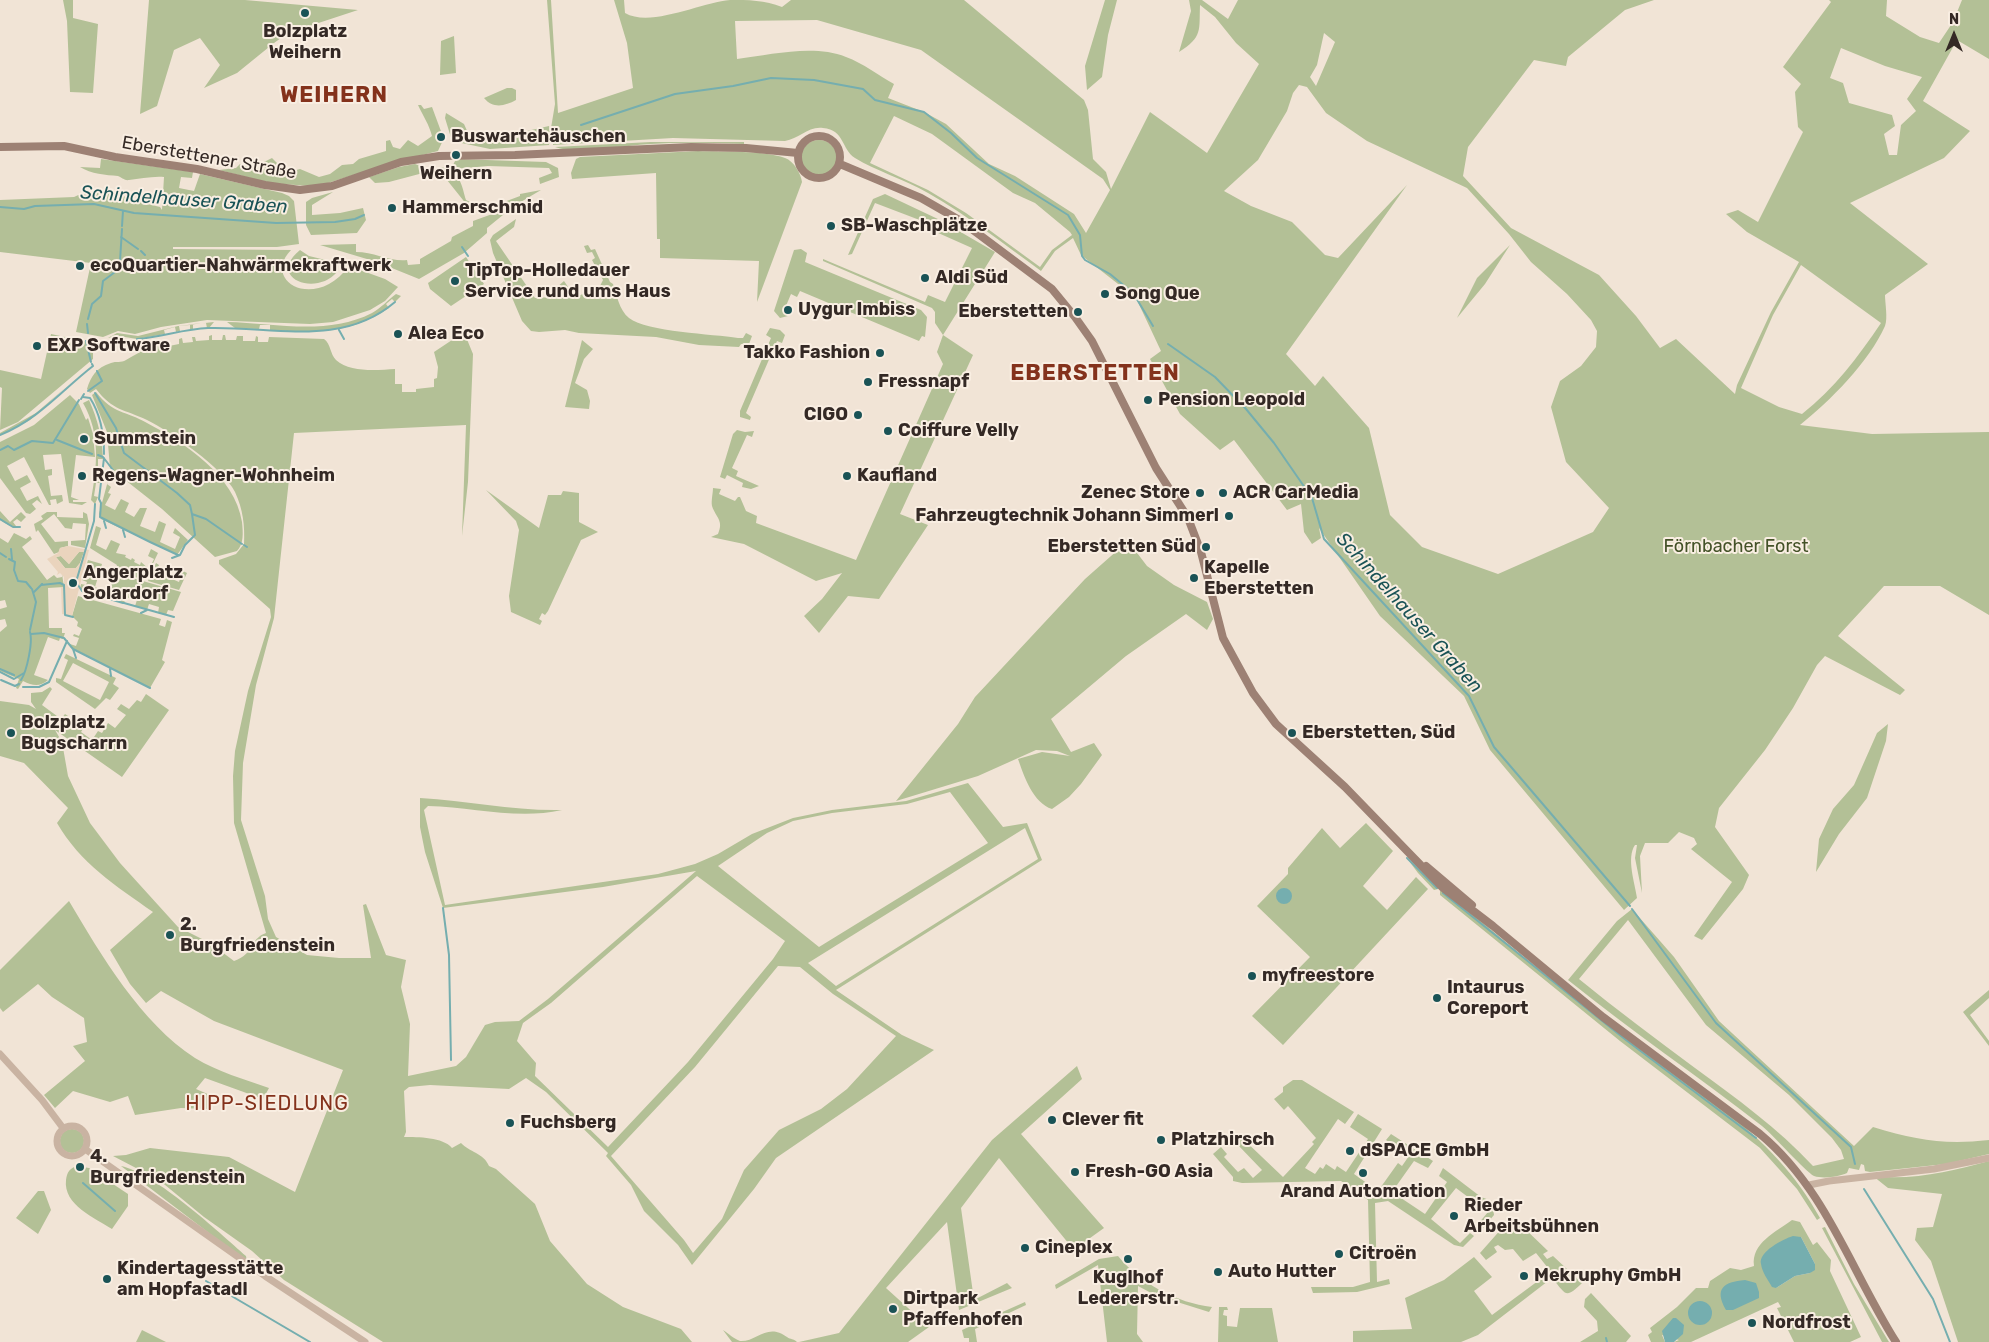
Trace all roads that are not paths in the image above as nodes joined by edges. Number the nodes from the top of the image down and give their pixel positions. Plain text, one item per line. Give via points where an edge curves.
1 (0, 147) edge
2 (798, 153) junction
3 (840, 164) junction
4 (0, 1054) edge
5 (63, 1128) junction
6 (85, 1149) junction
7 (1989, 1158) edge
8 (1809, 1186) junction
9 (339, 1327) junction
10 (358, 1342) edge
11 (365, 1342) edge
12 (1896, 1342) edge

1 - 2 main road, Eberstettener Straße via 64,146 300,190 332,186 401,162 439,156 691,147
2 - 3 main road via 802,171 812,178 826,178
2 - 3 main road via 811,138 824,137 836,144
3 - 8 main road via 941,209 1037,277 1062,299 1092,342 1153,464 1191,523 1223,638 1253,694 1276,724 1345,787 1406,851 1455,889 1493,926 1603,1017 1760,1134 1783,1154
4 - 5 street
5 - 6 street via 75,1126 82,1129 88,1141
5 - 6 street via 56,1142 61,1152 76,1156
6 - 9 street
7 - 8 street via 1954,1166
8 - 12 main road
9 - 10 street
9 - 11 street

